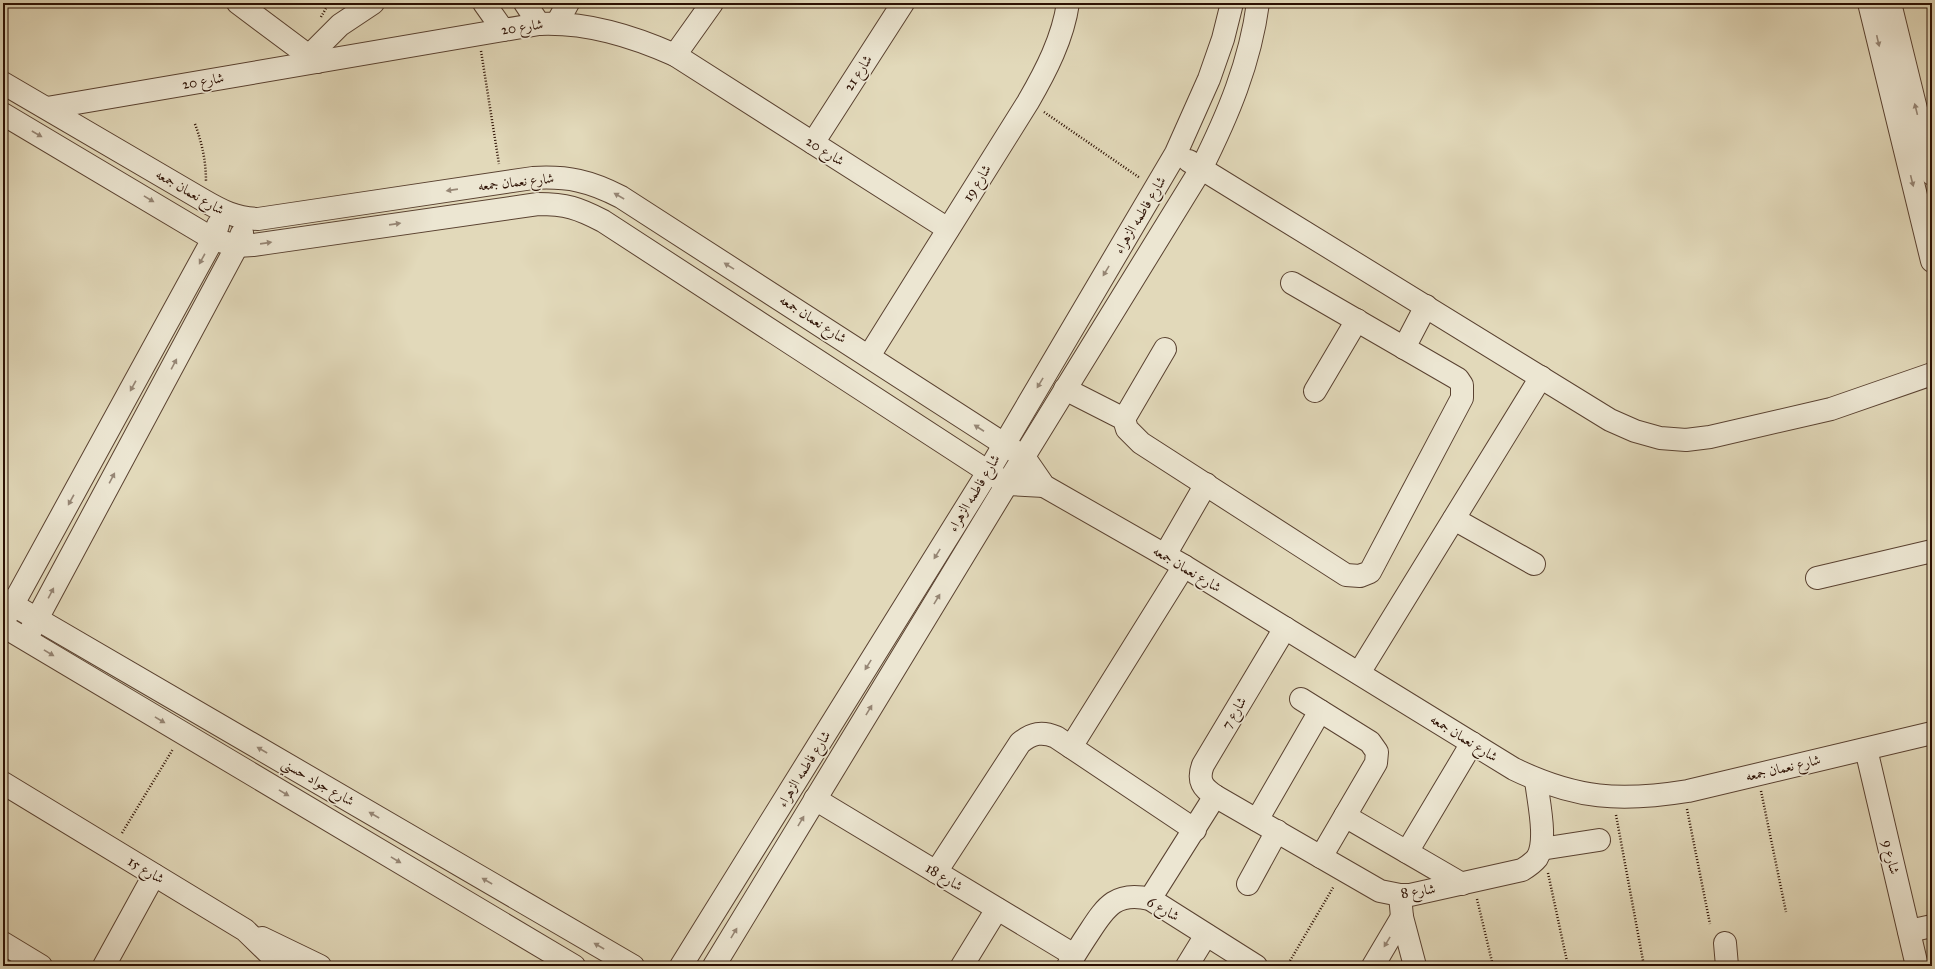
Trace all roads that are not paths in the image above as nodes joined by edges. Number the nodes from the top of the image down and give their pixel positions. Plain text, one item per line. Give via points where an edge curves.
1 (238, 3) edge
2 (373, 3) edge
3 (484, 3) edge
4 (525, 3) edge
5 (568, 3) edge
6 (712, 3) edge
7 (903, 3) edge
8 (1232, 3) edge
9 (1258, 3) edge
10 (1869, 3) edge
11 (1890, 3) edge
12 (1065, 5) edge
13 (548, 23) junction
14 (503, 30) junction
15 (675, 55) junction
16 (313, 59) junction
17 (3, 84) edge
18 (47, 108) junction
19 (3, 114) edge
20 (814, 143) junction
21 (1926, 148) junction
22 (1176, 153) junction
23 (1905, 153) junction
24 (1201, 169) junction
25 (1932, 174) edge
26 (222, 211) junction
27 (247, 218) junction
28 (948, 229) junction
29 (213, 239) junction
30 (237, 246) junction
31 (1932, 261) edge
32 (751, 280) junction
33 (1292, 283) dead end
34 (1426, 306) junction
35 (740, 310) junction
36 (1357, 320) junction
37 (817, 322) junction
38 (1404, 348) junction
39 (1165, 349) dead end
40 (804, 352) junction
41 (869, 356) junction
42 (1932, 374) edge
43 (1541, 377) junction
44 (1065, 389) junction
45 (1315, 391) dead end
46 (1124, 419) junction
47 (1004, 444) junction
48 (1024, 457) junction
49 (988, 472) junction
50 (1007, 484) junction
51 (1206, 484) junction
52 (1044, 486) junction
53 (1454, 519) junction
54 (1932, 550) edge
55 (1165, 555) junction
56 (1534, 564) dead end
57 (1184, 566) junction
58 (1818, 578) dead end
59 (8, 602) edge
60 (37, 619) junction
61 (3, 625) edge
62 (1285, 628) junction
63 (26, 640) junction
64 (1359, 673) junction
65 (1301, 698) dead end
66 (1320, 711) junction
67 (1932, 733) edge
68 (1472, 743) junction
69 (1071, 747) junction
70 (1866, 749) junction
71 (1536, 780) junction
72 (3, 782) edge
73 (1215, 796) junction
74 (815, 799) junction
75 (1345, 816) junction
76 (1257, 820) junction
77 (1194, 830) junction
78 (1277, 832) junction
79 (1599, 840) dead end
80 (1407, 852) junction
81 (1539, 853) junction
82 (1322, 857) junction
83 (936, 872) junction
84 (154, 875) junction
85 (1467, 882) junction
86 (1248, 884) dead end
87 (1400, 895) junction
88 (1150, 899) junction
89 (997, 909) junction
90 (1402, 917) junction
91 (1932, 926) edge
92 (245, 930) junction
93 (1909, 932) junction
94 (1206, 935) junction
95 (3, 943) edge
96 (1725, 943) dead end
97 (1071, 961) edge
98 (41, 966) edge
99 (104, 966) edge
100 (282, 966) edge
101 (320, 966) edge
102 (574, 966) edge
103 (632, 966) edge
104 (681, 966) edge
105 (714, 966) edge
106 (962, 966) edge
107 (1186, 966) edge
108 (1256, 966) edge
109 (1373, 966) edge
110 (1415, 966) edge
111 (1728, 966) edge
112 (1917, 966) edge

1 - 16 street
2 - 16 street via 340,25
3 - 14 street
4 - 13 street
5 - 13 street
6 - 15 street
7 - 20 street, شارع 21
8 - 22 street, شارع فاطمه الزهراء via 1209,79
9 - 24 street, شارع فاطمه الزهراء via 1242,75 1224,123
10 -> 23 street
21 -> 11 street
12 - 28 street, شارع 19 via 1055,48 1045,72
13 - 14 street, شارع 20
13 - 15 street, شارع 20 via 595,28 623,35
14 - 16 street, شارع 20
15 - 20 street, شارع 20
16 - 18 street, شارع 20
17 - 18 street, شارع نعمان جمعه
18 - 26 street, شارع نعمان جمعه
19 -> 29 street, شارع نعمان جمعه
20 - 28 street, شارع 20
21 - 23 street
21 - 25 street
22 - 24 street
22 -> 47 street, شارع فاطمه الزهراء
23 -> 31 street
24 - 34 street
24 - 44 street, شارع فاطمه الزهراء
26 - 27 street, شارع نعمان جمعه
26 - 29 street
27 - 30 street
32 -> 27 street, شارع نعمان جمعه via 621,197 579,179 556,176 258,219
28 - 41 street, شارع 19
29 - 30 street, شارع نعمان جمعه
29 -> 59 street
30 -> 35 street, شارع نعمان جمعه via 538,204 560,204 582,210 603,221
60 -> 30 street
32 - 35 street via 743,288 739,298
32 - 37 street, شارع نعمان جمعه
33 - 36 street
34 - 38 street
34 - 43 street
35 - 40 street, شارع نعمان جمعه
36 - 38 street
36 - 45 street
37 - 40 street via 812,344
37 - 41 street, شارع نعمان جمعه
38 - 51 street via 1458,379 1462,385 1462,398 1370,572 1360,576 1346,575
39 - 46 street
40 - 49 street, شارع نعمان جمعه
47 -> 41 street, شارع نعمان جمعه
42 - 43 street via 1831,409 1710,438 1686,440 1660,438 1635,431 1610,420
43 - 53 street
44 - 46 street
44 - 48 street, شارع فاطمه الزهراء
46 - 51 street via 1127,429 1141,443
47 - 48 street, شارع نعمان جمعه
47 - 49 street, شارع فاطمه الزهراء
48 - 50 street, شارع فاطمه الزهراء
48 - 52 street, شارع نعمان جمعه
49 - 50 street, شارع نعمان جمعه
49 -> 104 street, شارع فاطمه الزهراء
50 - 52 street, شارع نعمان جمعه
74 -> 50 street, شارع فاطمه الزهراء
51 - 55 street
52 - 55 street, شارع نعمان جمعه
53 - 56 street
53 - 64 street
54 - 58 street
55 - 57 street, شارع نعمان جمعه
57 - 62 street, شارع نعمان جمعه
57 - 69 street
59 - 60 street, شارع جواد حسني
59 - 61 street
60 - 63 street
103 -> 60 street, شارع جواد حسني
61 - 63 street, شارع جواد حسني
62 - 64 street, شارع نعمان جمعه
62 - 73 street, شارع 7 via 1200,773 1204,789
63 -> 102 street, شارع جواد حسني
64 - 68 street, شارع نعمان جمعه
65 - 66 street
66 - 75 street via 1370,742 1377,752 1376,763
66 - 76 street
67 - 70 street, شارع نعمان جمعه
68 - 71 street, شارع نعمان جمعه
68 - 80 street
69 - 77 street
69 - 83 street via 1047,734 1032,735 1020,743
70 - 71 street, شارع نعمان جمعه via 1658,796 1612,797 1569,790
70 - 93 street, شارع 9
71 - 81 street via 1542,840
72 - 84 street, شارع 15
73 - 76 street, شارع 8
73 - 77 street
74 - 83 street, شارع 18
105 -> 74 street, شارع فاطمه الزهراء
75 - 80 street
75 - 82 street
76 - 78 street, شارع 8
77 - 88 street
78 - 82 street, شارع 8
78 - 86 street
79 - 81 street
80 - 85 street
81 - 85 street, شارع 8 via 1530,865 1522,870
82 - 87 street, شارع 8 via 1380,891
83 - 89 street, شارع 18
84 - 92 street, شارع 15
84 - 99 street
85 - 87 street, شارع 8
87 - 90 street
88 - 94 street, شارع 6
88 - 97 street, شارع 6 via 1137,896 1112,903 1102,912
89 - 97 street, شارع 18
89 - 106 street
90 -> 109 street
90 - 110 street
91 - 93 street
92 - 100 street, شارع 15
92 - 101 street
93 - 112 street, شارع 9
94 - 107 street
94 - 108 street, شارع 6
95 - 98 street
96 - 111 street

